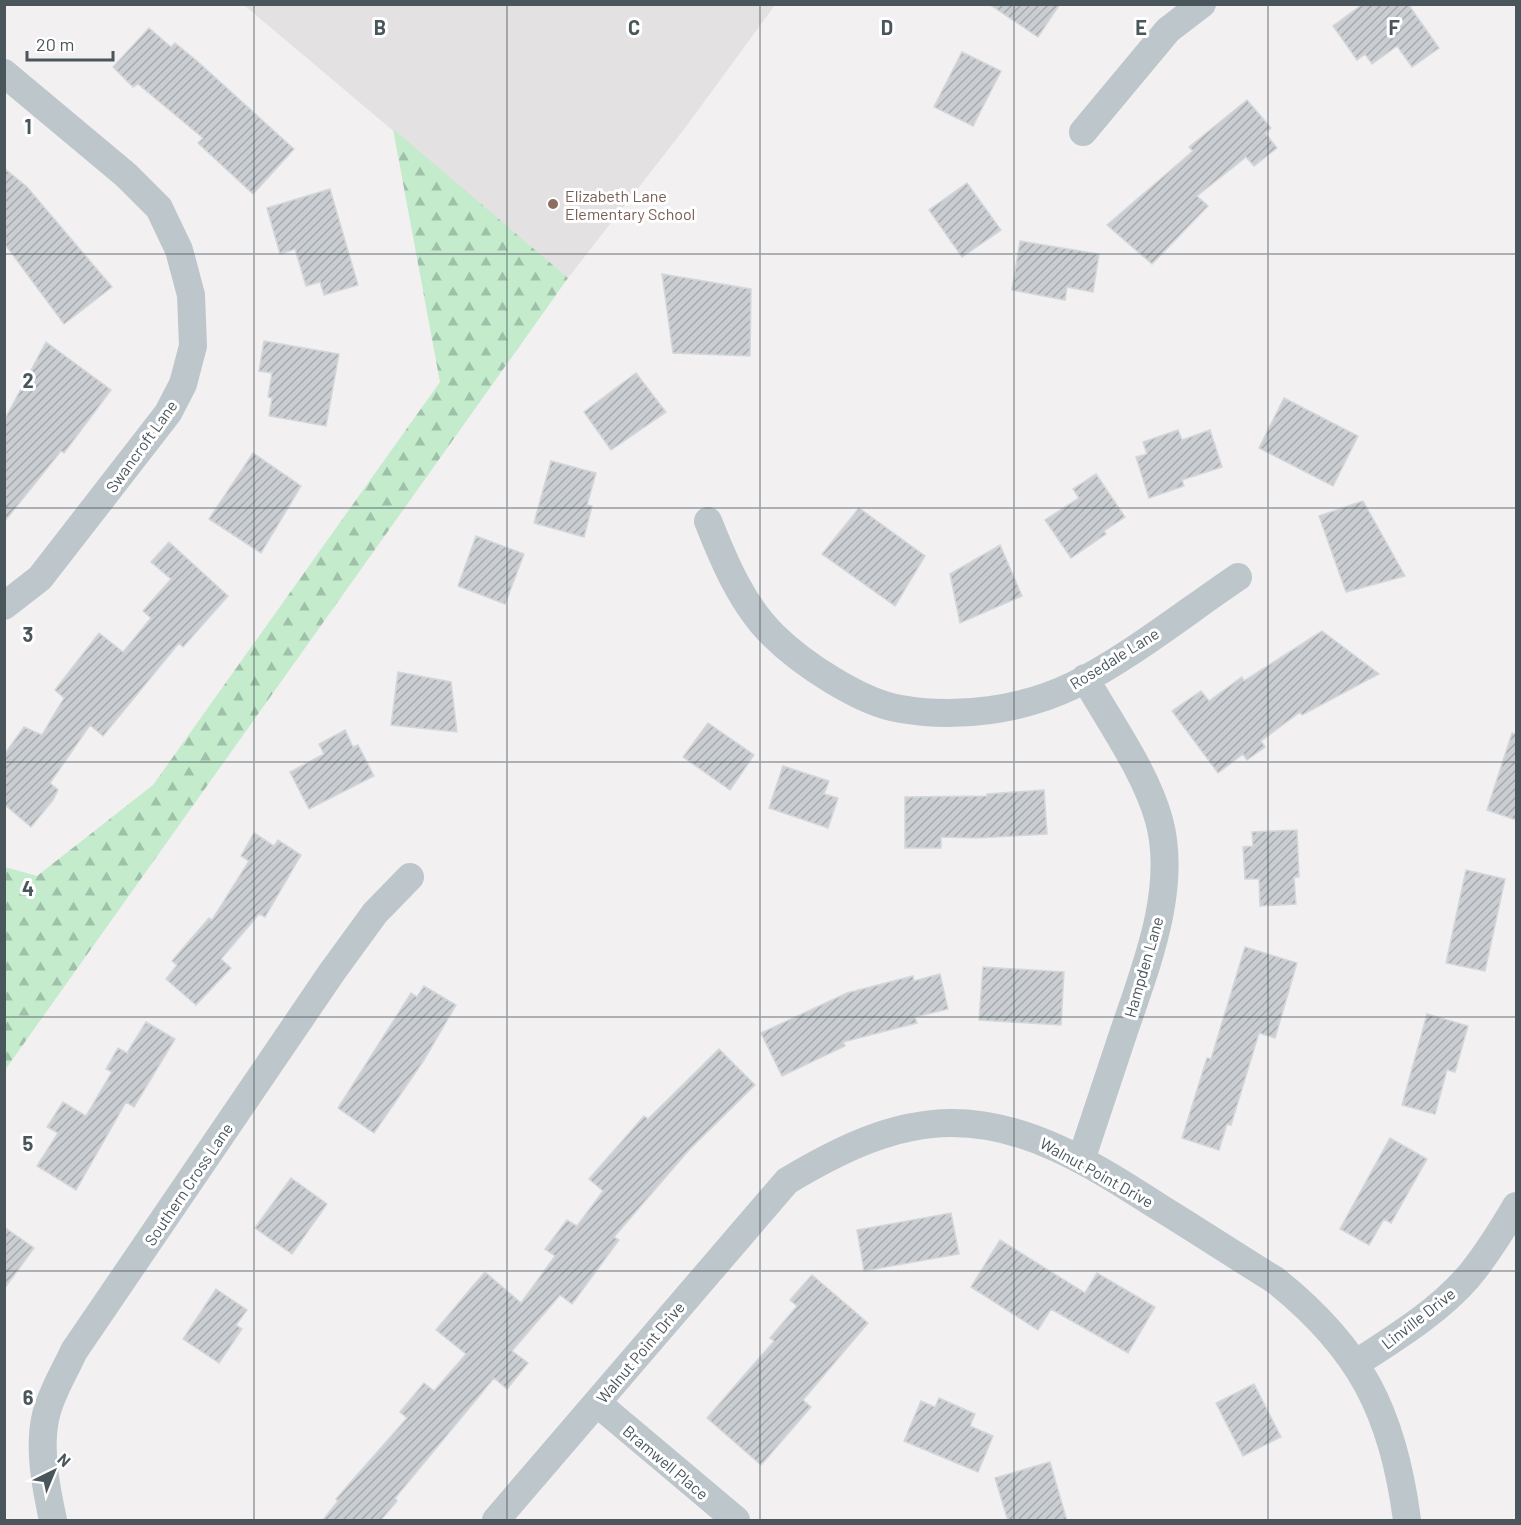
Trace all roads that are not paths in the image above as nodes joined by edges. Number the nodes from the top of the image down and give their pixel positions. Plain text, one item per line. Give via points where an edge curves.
1 (1202, 4) edge
2 (4, 73) edge
3 (1083, 132) dead end
4 (708, 521) dead end
5 (1238, 577) dead end
6 (4, 606) edge
7 (1085, 678) junction
8 (410, 877) dead end
9 (1081, 1160) junction
10 (1516, 1206) edge
11 (1355, 1364) junction
12 (597, 1403) junction
13 (53, 1521) edge
14 (495, 1521) edge
15 (736, 1521) edge
16 (1407, 1521) edge

1 - 3 street via 1168,30
2 - 6 street, Swancroft Lane via 126,175 159,208 179,250 191,295 193,346 183,384 168,413 40,578
4 - 7 street, Rosedale Lane via 731,577 771,634 818,672 862,694 899,709 980,711 1042,698
5 - 7 street, Rosedale Lane
7 - 9 street, Hampden Lane via 1139,772 1159,820 1163,859 1160,913 1148,962
8 - 13 street, Southern Cross Lane via 375,913 332,972 74,1351 46,1413 43,1432
9 - 11 street, Walnut Point Drive via 1275,1280 1333,1332
9 - 12 street, Walnut Point Drive via 1048,1143 1008,1130 951,1123 885,1133 832,1154 787,1181
10 - 11 street, Linville Drive via 1467,1278 1406,1330
11 - 16 street, Walnut Point Drive via 1367,1381 1395,1456
12 - 14 street, Walnut Point Drive
12 - 15 street, Bramwell Place

